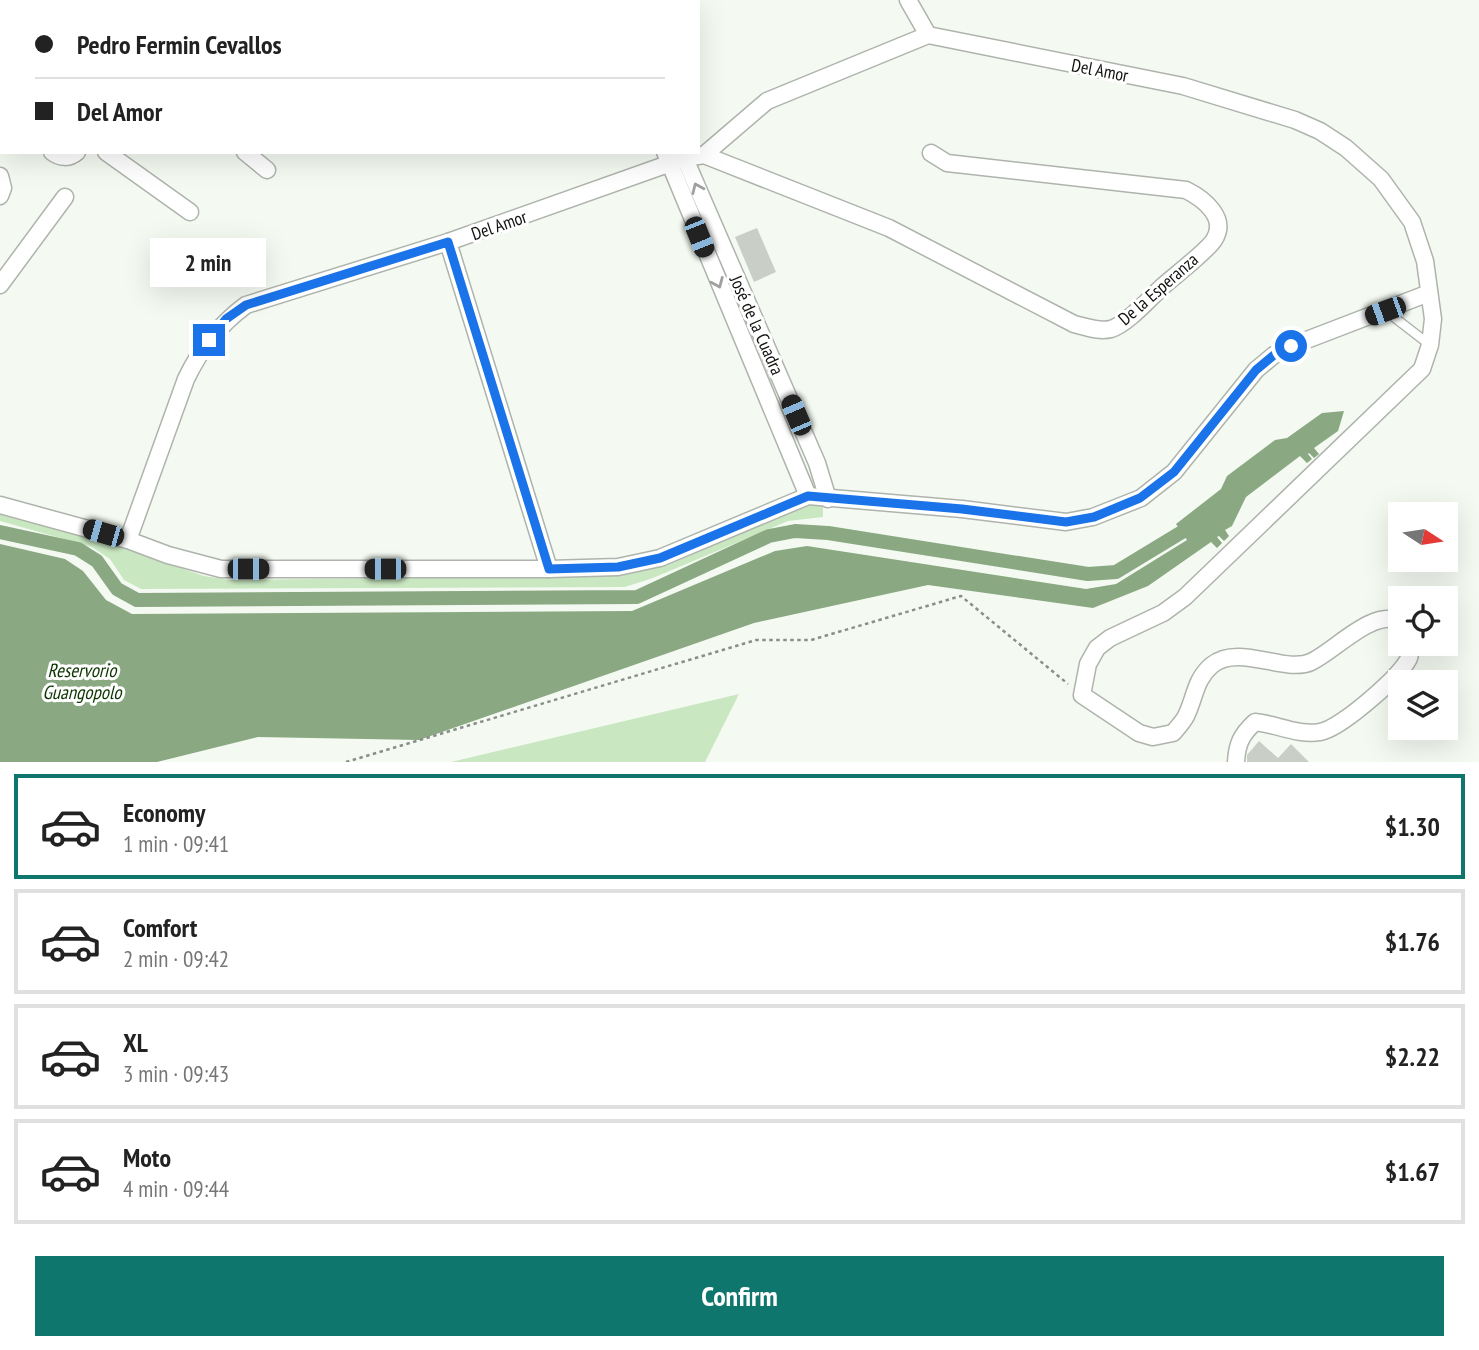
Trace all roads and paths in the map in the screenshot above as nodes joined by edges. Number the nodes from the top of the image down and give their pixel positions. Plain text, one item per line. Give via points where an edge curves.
1 (908, 0) edge
2 (928, 35) junction
3 (931, 153) dead end
4 (55, 154) edge
5 (72, 154) edge
6 (109, 154) edge
7 (248, 154) edge
8 (704, 155) junction
9 (675, 157) edge
10 (268, 170) dead end
11 (0, 176) edge
12 (0, 197) edge
13 (65, 197) dead end
14 (190, 212) dead end
15 (448, 242) junction
16 (0, 257) edge
17 (17, 262) junction
18 (0, 285) edge
19 (1429, 293) junction
20 (1385, 311) junction
21 (755, 320) junction
22 (737, 327) junction
23 (1430, 345) junction
24 (808, 496) junction
25 (828, 499) junction
26 (0, 505) edge
27 (128, 540) junction
28 (549, 569) junction
29 (1388, 619) edge
30 (1410, 656) edge
31 (1082, 695) junction
32 (346, 762) edge
33 (1236, 762) edge

1 - 2 street
2 - 8 street via 766,101
2 - 19 street, Del Amor via 1183,86 1320,131 1381,179 1400,203 1419,239
3 - 8 street, De la Esperanza via 947,163 1186,190 1210,206 1218,220 1215,239 1133,313 1112,328 1092,329 1074,324 889,228
4 - 5 street via 62,158
6 - 14 street
7 - 10 street
8 - 9 street
9 - 15 street, Del Amor
21 -> 9 street, José de la Cuadra
9 -> 22 street, José de la Cuadra
11 - 12 street via 4,188
13 - 17 street
15 - 27 street, Del Amor via 246,305 226,319 186,379
15 - 28 street
16 - 17 street
17 - 18 street
19 - 20 street
19 - 23 street, Del Amor
20 - 23 lane
20 - 25 street via 1274,355 1256,370 1174,472 1140,498 1094,517 1066,522
21 - 22 street
21 - 25 street, José de la Cuadra
22 - 24 street, José de la Cuadra
23 - 31 street via 1422,369 1404,388 1185,597 1097,648 1088,664
24 - 25 street
24 - 28 street via 660,558 618,567
26 - 27 street
27 - 28 street via 221,569
29 - 31 street via 1371,623 1309,663 1229,656 1213,665 1196,685 1186,717 1173,733 1153,737 1139,733
30 - 33 street via 1381,689 1332,729 1300,732 1255,722 1242,734
31 - 32 path via 961,596 811,640 757,640

